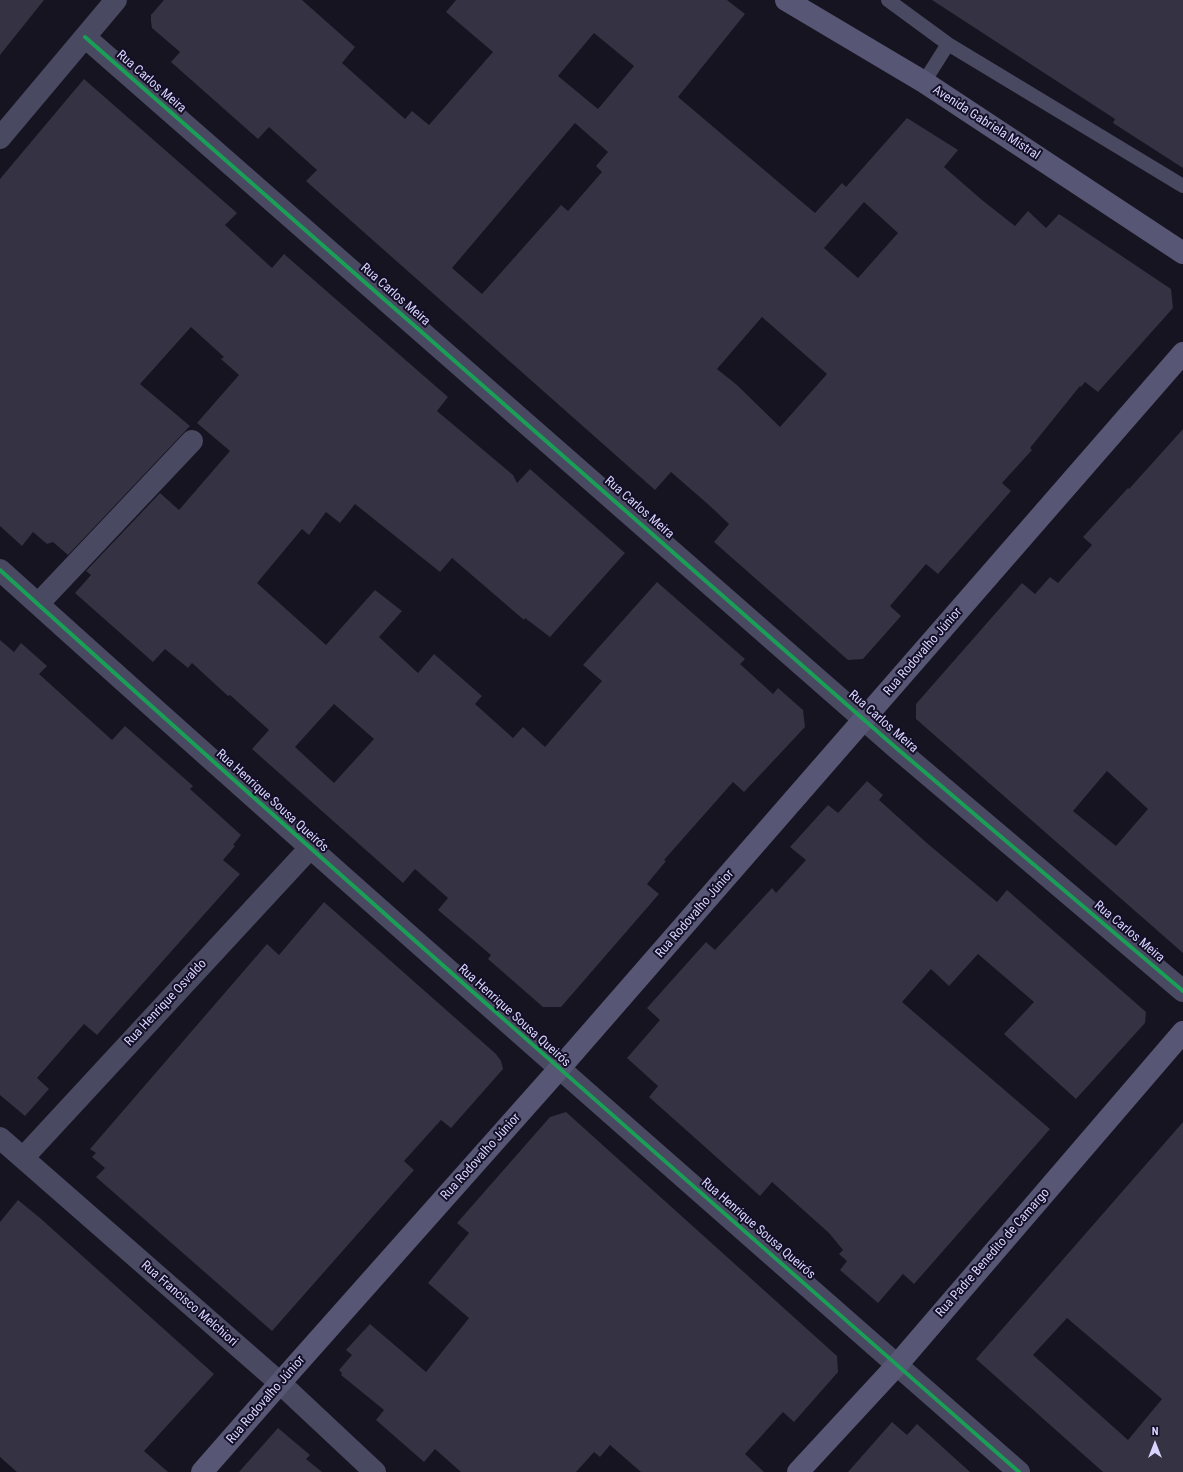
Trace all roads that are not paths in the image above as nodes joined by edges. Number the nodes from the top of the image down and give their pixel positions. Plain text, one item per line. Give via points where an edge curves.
1 (116, 0) edge
2 (786, 0) edge
3 (888, 0) edge
4 (85, 37) junction
5 (948, 44) junction
6 (924, 82) junction
7 (0, 138) edge
8 (1183, 186) edge
9 (1183, 253) edge
10 (1183, 353) edge
11 (192, 441) dead end
12 (0, 570) edge
13 (38, 604) junction
14 (865, 719) junction
15 (310, 848) junction
16 (1183, 992) edge
17 (1183, 1032) edge
18 (559, 1069) junction
19 (0, 1138) edge
20 (23, 1158) junction
21 (897, 1365) junction
22 (280, 1383) junction
23 (202, 1472) edge
24 (375, 1472) edge
25 (798, 1472) edge
26 (1019, 1472) edge

1 - 4 street
2 - 6 main road, Avenida Gabriela Mistral
3 - 5 lane
4 - 7 street
4 - 14 street, Rua Carlos Meira
5 - 6 lane
5 - 8 lane
6 - 9 main road, Avenida Gabriela Mistral
10 - 14 main road, Rua Rodovalho Júnior
11 - 13 street
12 - 13 street, Rua Henrique Sousa Queirós
13 - 15 street, Rua Henrique Sousa Queirós
14 - 16 street, Rua Carlos Meira
14 - 18 main road, Rua Rodovalho Júnior
15 - 18 street, Rua Henrique Sousa Queirós
15 - 20 street, Rua Henrique Osvaldo
17 - 21 main road, Rua Padre Benedito de Camargo
18 - 21 street, Rua Henrique Sousa Queirós
18 - 22 main road, Rua Rodovalho Júnior
19 - 20 street, Rua Francisco Melchiori
20 - 22 street, Rua Francisco Melchiori
21 - 25 main road, Rua Padre Benedito de Camargo
21 - 26 street, Rua Henrique Sousa Queirós
22 - 23 main road, Rua Rodovalho Júnior
22 - 24 street, Rua Francisco Melchiori

